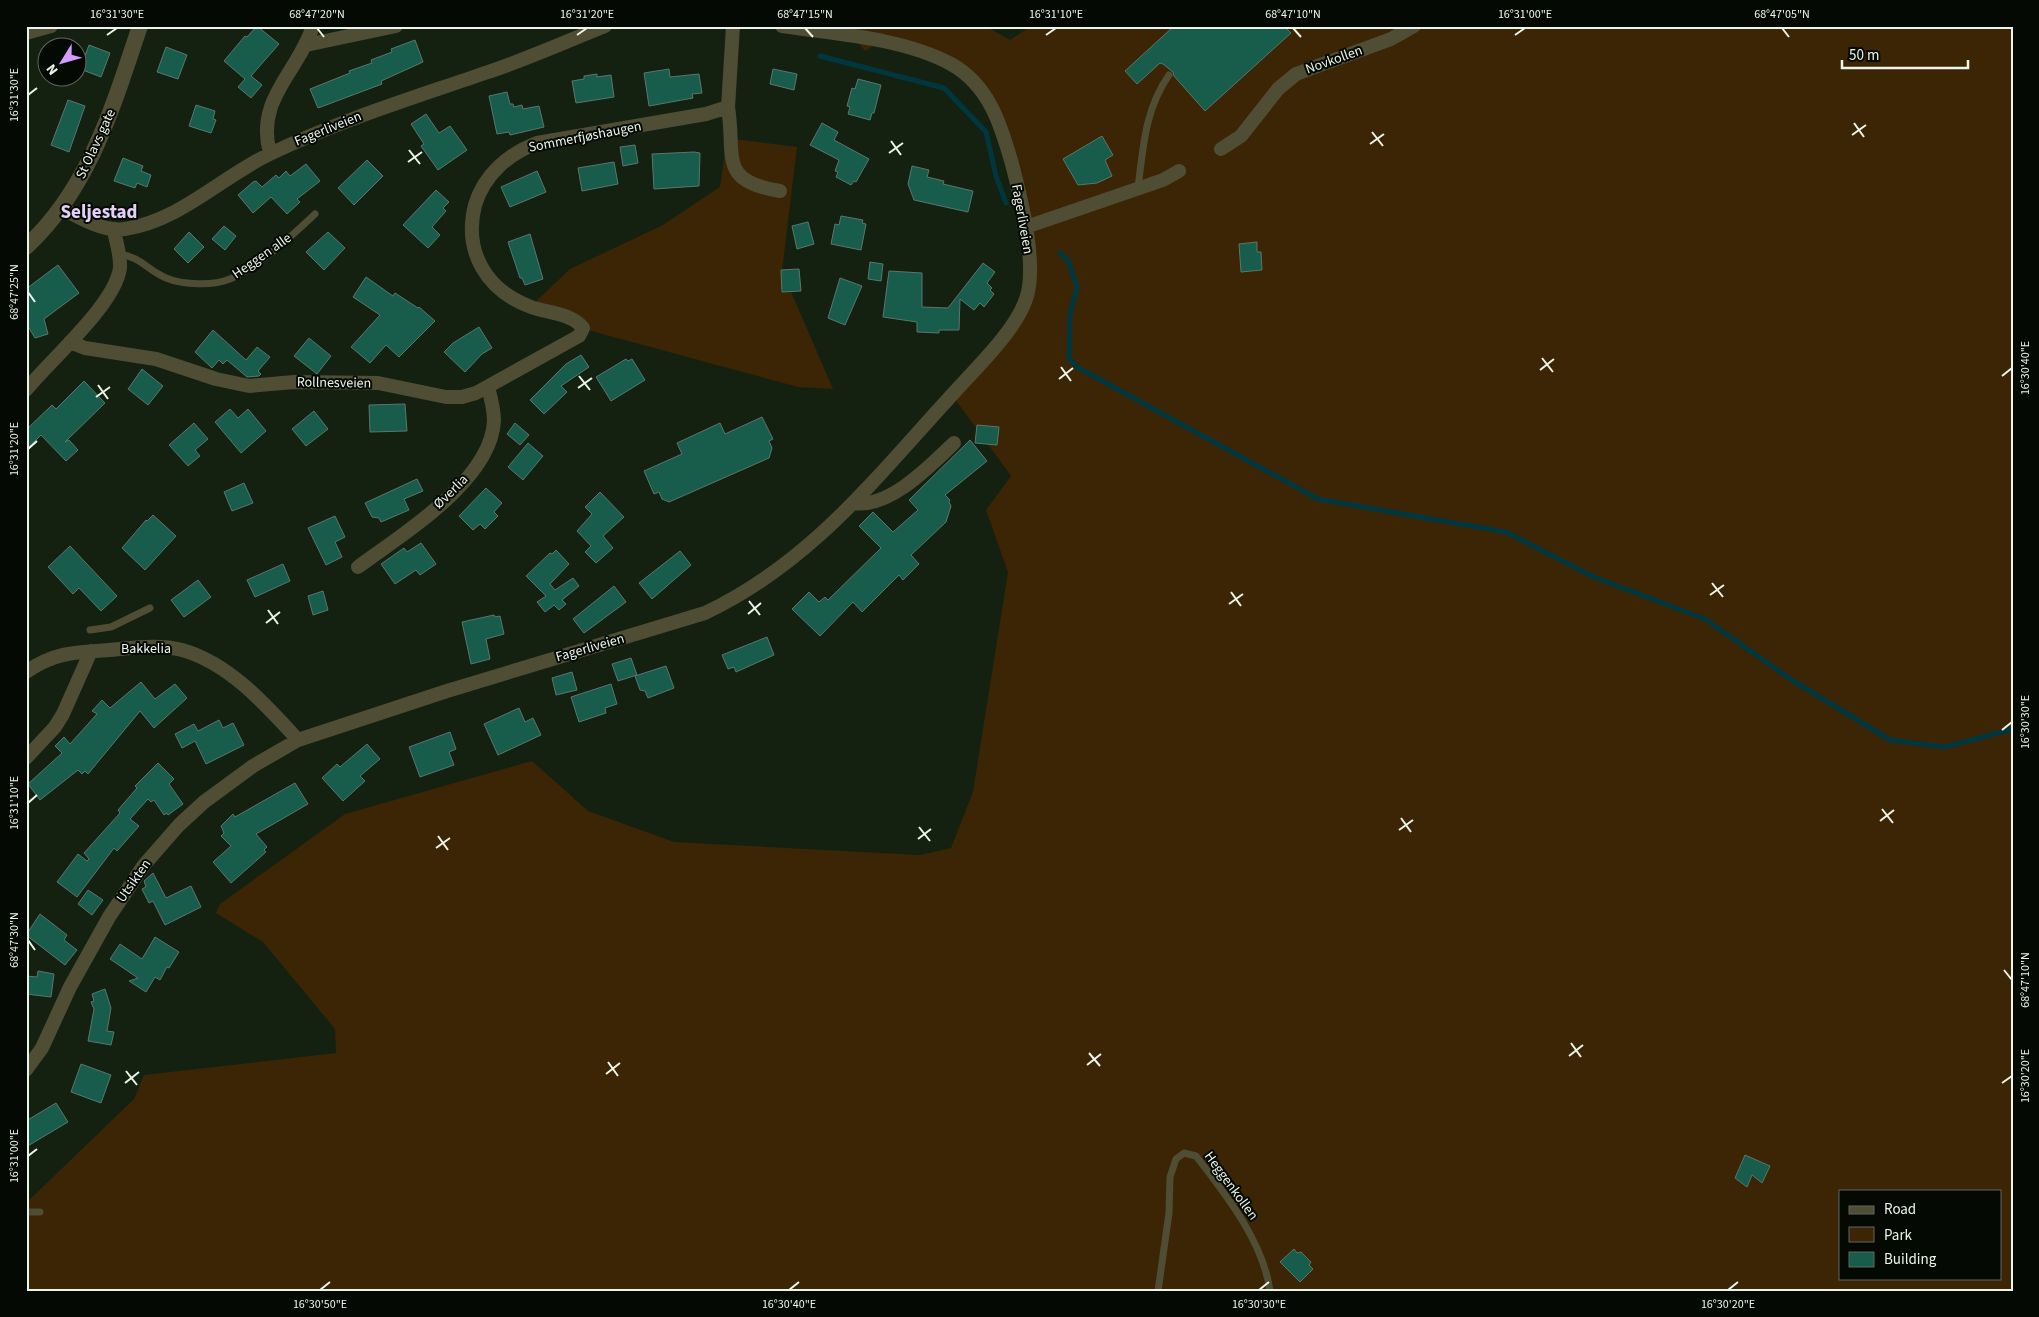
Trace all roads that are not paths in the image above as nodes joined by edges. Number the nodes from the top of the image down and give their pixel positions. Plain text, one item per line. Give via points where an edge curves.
1 (51, 26) edge
2 (140, 26) edge
3 (313, 26) edge
4 (396, 26) edge
5 (605, 26) edge
6 (733, 26) edge
7 (782, 26) edge
8 (1414, 26) edge
9 (26, 33) edge
10 (306, 45) junction
11 (1169, 75) dead end
12 (728, 107) junction
13 (1222, 149) dead end
14 (270, 153) junction
15 (1179, 171) dead end
16 (1138, 188) junction
17 (780, 191) dead end
18 (61, 208) junction
19 (315, 214) dead end
20 (1026, 227) junction
21 (114, 230) junction
22 (26, 247) edge
23 (119, 254) junction
24 (583, 328) joint
25 (70, 342) junction
26 (488, 387) junction
27 (26, 390) edge
28 (954, 443) dead end
29 (853, 503) junction
30 (358, 567) dead end
31 (150, 608) dead end
32 (90, 630) dead end
33 (91, 651) junction
34 (26, 672) edge
35 (298, 740) junction
36 (26, 758) edge
37 (26, 1070) edge
38 (26, 1212) edge
39 (40, 1212) dead end
40 (1158, 1291) edge
41 (1270, 1291) edge

1 - 9 street
2 - 18 street, St Olavs gate via 90,162
3 - 10 street
4 - 10 street
5 - 14 street, Fagerliveien via 485,73 343,122
6 - 12 street
7 - 20 street, Fagerliveien via 882,42 926,54 952,65 976,84 1002,128
8 - 13 street, Novkollen via 1391,40 1296,74 1278,89 1241,136
10 - 14 street via 269,110 266,131
11 - 16 lane via 1158,90 1147,119
12 - 17 street via 732,154 739,176 748,183
12 - 24 street, Sommerfjøshaugen via 706,114 537,143 506,159 479,191 471,227 472,245 487,277 512,299 575,320
14 - 21 street, Fagerliveien via 169,215
15 - 16 street
16 - 20 street
18 - 21 street, Fagerliveien
18 - 22 street, St Olavs gate
19 - 23 lane, Heggen alle via 271,252 224,281 173,280 158,274 137,258
20 - 29 street, Fagerliveien via 1030,252 1027,299 1007,333
21 - 23 street
23 - 25 street via 116,282 103,304
24 - 26 street, Rollnesveien via 579,336
25 - 26 street, Rollnesveien via 85,348 156,359 249,386 294,382 378,383 446,397 462,397
25 - 27 street
26 - 30 street, Øverlia via 494,422 489,444 468,477 425,517
28 - 29 street via 898,490 874,502
29 - 35 street, Fagerliveien via 814,542 776,572 740,596 705,613
31 - 32 lane via 111,626
33 - 34 street, Bakkelia via 65,653
33 - 35 street, Bakkelia via 155,647 201,656 249,691
33 - 36 street via 63,714
35 - 37 street, Utsikten via 220,789 179,825 144,865 109,918 70,987 42,1048
38 - 39 lane
40 - 41 lane, Heggenkollen via 1169,1213 1170,1177 1176,1159 1184,1154 1196,1156 1243,1224 1258,1253

